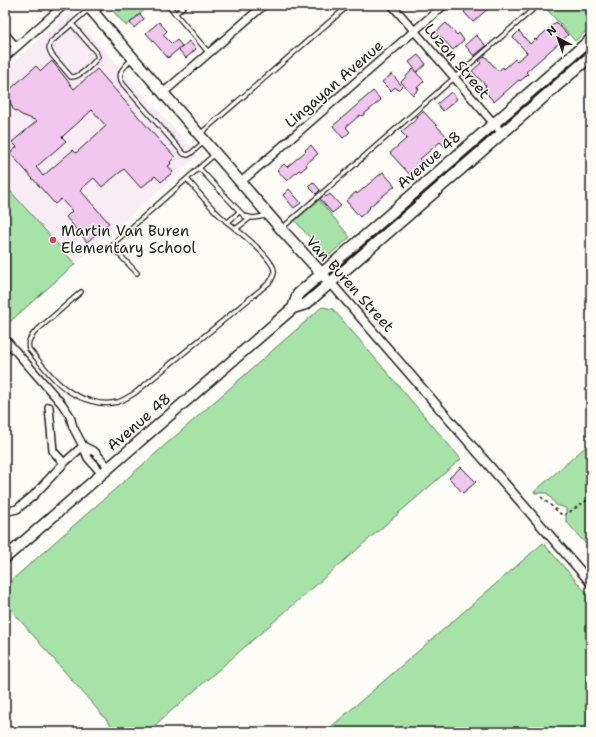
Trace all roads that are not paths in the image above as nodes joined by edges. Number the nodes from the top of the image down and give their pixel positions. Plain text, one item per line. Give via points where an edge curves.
1 (64, 5) edge
2 (101, 5) edge
3 (168, 5) edge
4 (185, 5) edge
5 (264, 5) edge
6 (349, 5) edge
7 (392, 5) edge
8 (444, 5) edge
9 (538, 5) edge
10 (90, 9) edge
11 (175, 14) junction
12 (72, 24) junction
13 (415, 30) junction
14 (5, 34) edge
15 (591, 39) edge
16 (16, 47) junction
17 (209, 53) junction
18 (591, 56) edge
19 (5, 57) edge
20 (133, 59) junction
21 (455, 78) junction
22 (163, 93) junction
23 (494, 124) junction
24 (502, 134) junction
25 (202, 138) junction
26 (216, 154) junction
27 (199, 168) junction
28 (187, 179) junction
29 (240, 182) junction
30 (239, 212) junction
31 (269, 215) junction
32 (250, 218) junction
33 (228, 222) junction
34 (236, 228) junction
35 (281, 229) junction
36 (137, 273) dead end
37 (322, 273) junction
38 (330, 282) junction
39 (81, 292) dead end
40 (293, 308) junction
41 (5, 339) edge
42 (49, 407) dead end
43 (83, 446) junction
44 (64, 463) junction
45 (105, 471) junction
46 (5, 512) edge
47 (5, 558) edge
48 (591, 583) edge

1 - 16 street
2 - 10 street
3 - 11 lane
4 - 11 lane
5 - 17 street
6 - 25 lane
7 - 13 street, Luzon Street
8 - 13 street, Lingayan Avenue
9 - 21 lane
10 - 12 lane
10 - 20 main road, Van Buren Street
11 - 17 lane
12 - 12 lane via 49,45 50,51 61,66 71,77 76,77 97,59 98,54
13 - 21 street, Luzon Street
13 - 29 street, Lingayan Avenue
14 - 16 street
15 - 23 main road, Avenue 48
16 - 19 street
17 - 22 street
18 - 24 main road, Avenue 48
20 - 22 main road, Van Buren Street
20 - 25 lane via 122,70 121,81 163,131 188,155
21 - 23 street, Luzon Street
21 - 35 lane
22 - 25 main road, Van Buren Street
23 - 24 street, Luzon Street
23 - 37 main road, Avenue 48
24 - 38 main road, Avenue 48
25 - 26 main road, Van Buren Street
26 - 27 lane
26 - 29 main road, Van Buren Street
27 - 28 lane
27 - 30 lane
28 - 33 lane
28 - 36 lane via 113,245
29 - 31 main road, Van Buren Street
30 - 32 lane
30 - 33 lane
31 - 32 lane
31 - 35 main road, Van Buren Street
32 - 34 lane
33 - 34 lane
34 - 39 lane via 272,264 274,276 137,392 120,402 95,402 70,393 60,386 29,349 29,340 35,332
35 - 37 main road, Van Buren Street
37 - 38 main road, Van Buren Street
37 - 40 main road, Avenue 48 via 298,294
38 - 40 main road, Avenue 48 via 306,304
38 - 48 street, Van Buren Street
40 - 45 main road, Avenue 48
41 - 43 street via 62,404
42 - 44 street via 53,451
43 - 44 street
43 - 45 street via 88,458
44 - 46 street via 28,500 17,509
45 - 47 main road, Avenue 48

